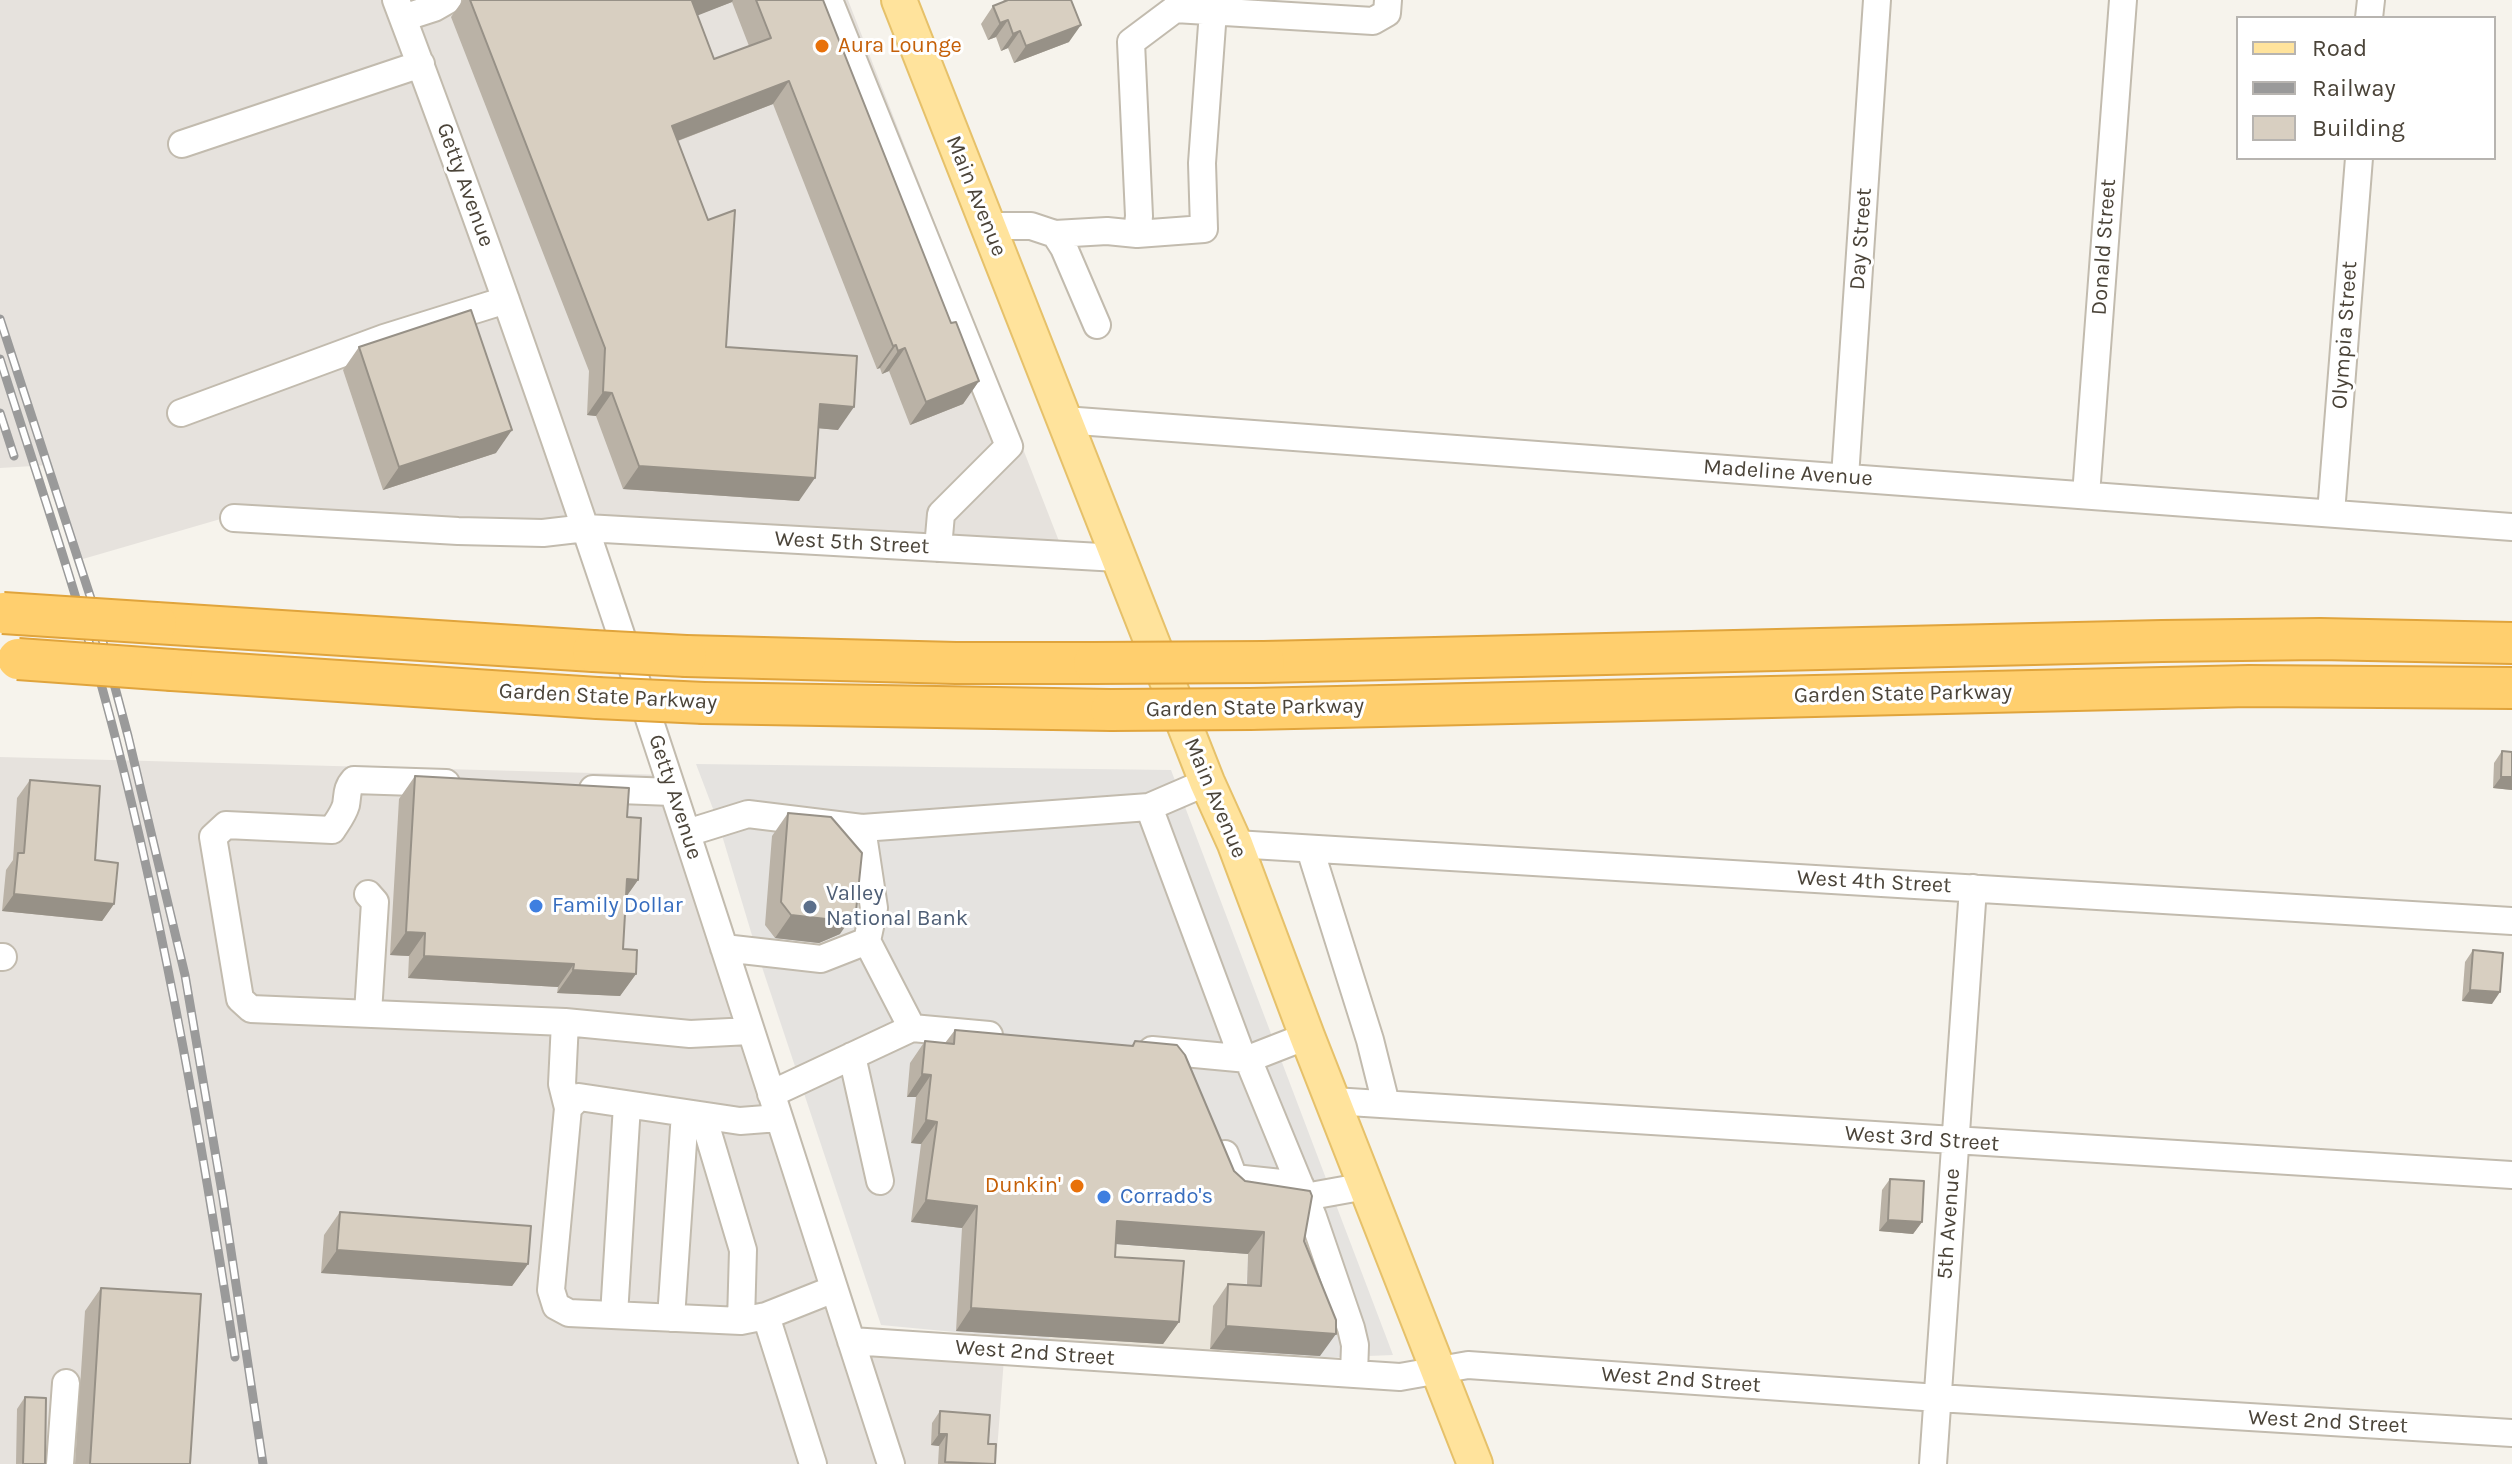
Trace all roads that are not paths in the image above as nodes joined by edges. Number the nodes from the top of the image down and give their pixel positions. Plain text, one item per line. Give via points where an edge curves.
1 (448, 0) edge
2 (829, 0) edge
3 (899, 0) edge
4 (1388, 0) edge
5 (1877, 0) edge
6 (2123, 0) edge
7 (400, 9) edge
8 (1213, 11) junction
9 (421, 64) junction
10 (182, 144) dead end
11 (2359, 160) edge
12 (988, 226) junction
13 (1055, 234) junction
14 (1137, 234) junction
15 (506, 300) junction
16 (1097, 325) dead end
17 (181, 413) dead end
18 (1064, 420) junction
19 (1845, 477) junction
20 (2086, 495) junction
21 (2331, 513) junction
22 (234, 518) dead end
23 (2512, 527) edge
24 (586, 528) junction
25 (938, 548) junction
26 (1118, 558) junction
27 (2, 612) edge
28 (2512, 643) edge
29 (9, 659) edge
30 (2512, 688) edge
31 (1207, 782) junction
32 (465, 784) edge
33 (576, 789) edge
34 (672, 792) junction
35 (1149, 807) junction
36 (862, 828) junction
37 (687, 833) junction
38 (1235, 844) junction
39 (1310, 849) junction
40 (1973, 888) junction
41 (368, 894) dead end
42 (2512, 921) edge
43 (867, 941) junction
44 (724, 948) junction
45 (368, 1013) junction
46 (565, 1022) junction
47 (912, 1028) junction
48 (750, 1031) junction
49 (1307, 1036) junction
50 (1018, 1038) edge
51 (1124, 1048) edge
52 (1185, 1053) junction
53 (852, 1056) junction
54 (1245, 1059) junction
55 (1196, 1081) edge
56 (1333, 1101) junction
57 (1386, 1104) junction
58 (627, 1105) junction
59 (775, 1106) junction
60 (568, 1108) junction
61 (694, 1115) junction
62 (1218, 1136) edge
63 (1955, 1141) junction
64 (2512, 1175) edge
65 (880, 1181) dead end
66 (1366, 1186) junction
67 (1302, 1191) junction
68 (834, 1289) junction
69 (614, 1315) junction
70 (671, 1318) junction
71 (754, 1319) junction
72 (851, 1341) junction
73 (1439, 1370) junction
74 (1354, 1374) junction
75 (66, 1383) dead end
76 (1938, 1398) junction
77 (2512, 1433) edge
78 (887, 1463) edge
79 (60, 1464) edge
80 (813, 1464) edge
81 (1475, 1464) edge
82 (1933, 1464) edge

1 - 7 street via 434,8
2 - 25 street via 1009,446 941,514
3 - 12 main road, Main Avenue
4 - 8 street via 1387,13 1373,21
5 - 19 street, Day Street
6 - 20 street, Donald Street
7 - 9 street, Getty Avenue
8 - 14 street via 1175,9 1131,42
8 - 14 street via 1202,163 1204,229
9 - 10 street
9 - 15 street, Getty Avenue
11 - 21 street, Olympia Street
12 - 13 street via 1031,226
12 - 18 main road, Main Avenue
13 - 14 street
13 - 16 street
15 - 17 street via 384,338
15 - 24 street, Getty Avenue
18 - 19 street, Madeline Avenue
18 - 26 main road, Main Avenue
19 - 20 street, Madeline Avenue
20 - 21 street, Madeline Avenue
21 - 23 street, Madeline Avenue
22 - 24 street, West 5th Street via 515,533
24 - 25 street, West 5th Street
24 - 34 street, Getty Avenue
25 - 26 street, West 5th Street
26 - 31 main road, Main Avenue
27 - 28 highway, Garden State Parkway, bridge via 686,656 956,663 1264,662 2162,641
29 - 30 highway, Garden State Parkway, bridge via 704,703 1111,710 2249,686
31 - 35 street
31 - 38 main road, Main Avenue
32 - 45 street via 354,780 332,830 226,825 213,837 240,999 251,1009
33 - 34 street
34 - 37 street, Getty Avenue
35 - 36 street
35 - 54 street
36 - 37 street via 748,814
36 - 43 street via 874,908
37 - 44 street, Getty Avenue
38 - 39 street, West 4th Street
38 - 49 main road, Main Avenue
39 - 40 street, West 4th Street
39 - 57 street
40 - 42 street, West 4th Street
40 - 63 street, 5th Avenue
41 - 45 street via 375,902
43 - 44 street via 821,959
43 - 47 street
44 - 48 street, Getty Avenue
45 - 46 street
46 - 48 street via 690,1034
46 - 60 street via 562,1084
47 - 50 street
47 - 53 street
48 - 59 street, Getty Avenue
49 - 54 street
49 - 56 main road, Main Avenue
51 - 52 street
52 - 54 street
52 - 55 street
53 - 59 street
53 - 65 street
54 - 67 street
56 - 57 street, West 3rd Street
56 - 66 main road, Main Avenue
57 - 63 street, West 3rd Street
58 - 60 street via 579,1097
58 - 61 street
58 - 69 street
59 - 61 street via 740,1121
59 - 68 street, Getty Avenue
60 - 69 street via 551,1290 556,1306 569,1313
61 - 70 street
61 - 71 street via 743,1250
62 - 67 street via 1234,1178
63 - 64 street, West 3rd Street
63 - 76 street, 5th Avenue
66 - 67 street
66 - 73 main road, Main Avenue
67 - 74 street via 1351,1328
68 - 71 street
68 - 72 street, Getty Avenue
69 - 70 street
70 - 71 street
71 - 80 street
72 - 74 street, West 2nd Street
72 - 78 street, Getty Avenue
73 - 74 street, West 2nd Street via 1400,1377
73 - 76 street, West 2nd Street via 1468,1365
73 - 81 main road, Main Avenue
75 - 79 street
76 - 77 street, West 2nd Street
76 - 82 street, 5th Avenue

